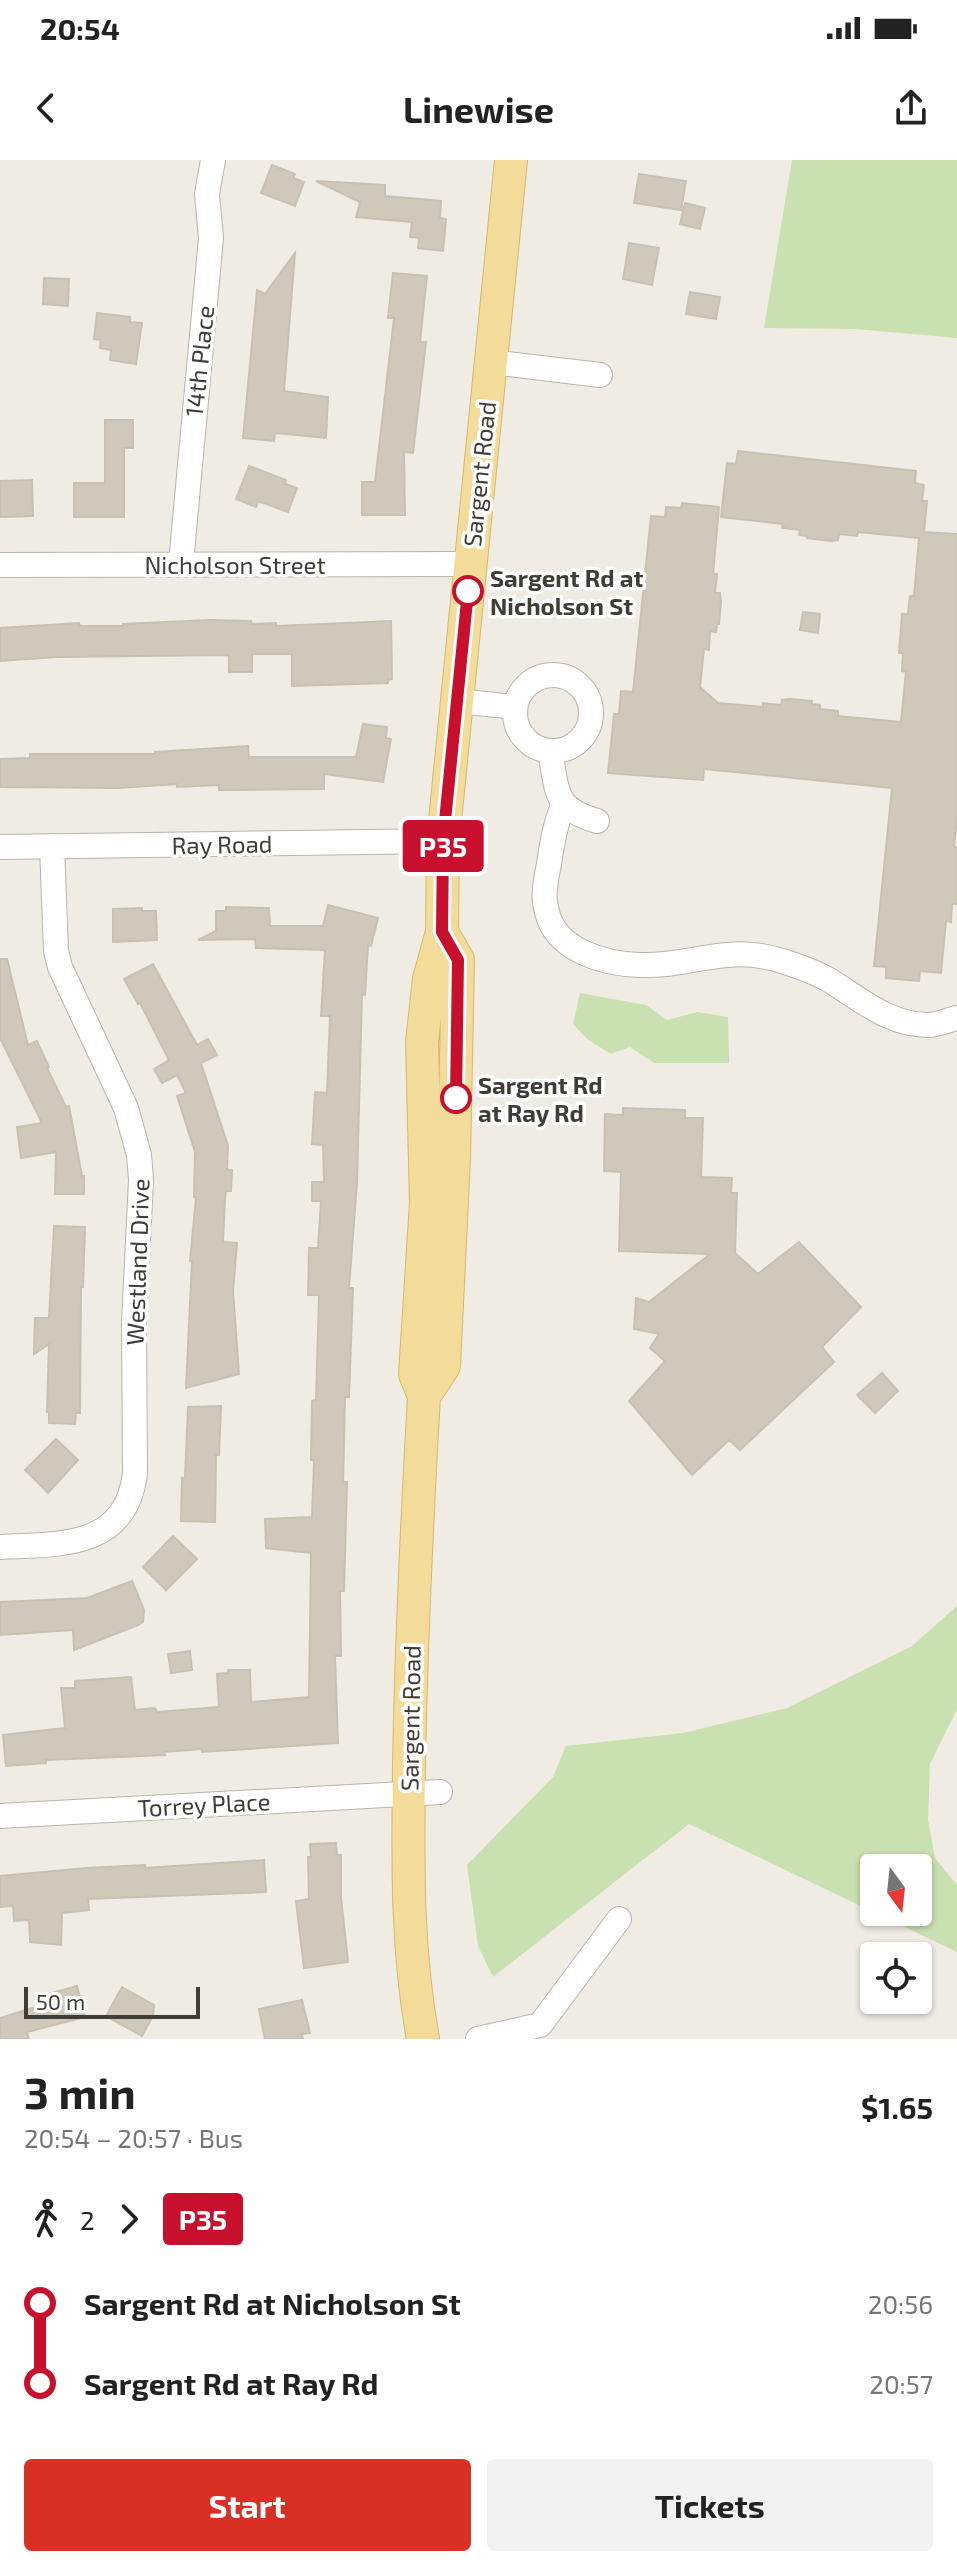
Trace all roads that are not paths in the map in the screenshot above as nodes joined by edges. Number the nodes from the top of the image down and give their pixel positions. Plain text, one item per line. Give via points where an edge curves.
1 (213, 160) edge
2 (511, 160) edge
3 (491, 362) junction
4 (600, 375) dead end
5 (181, 563) junction
6 (470, 564) junction
7 (0, 565) edge
8 (457, 701) junction
9 (515, 707) junction
10 (550, 752) junction
11 (563, 805) junction
12 (597, 821) dead end
13 (443, 841) junction
14 (52, 846) junction
15 (0, 847) edge
16 (957, 1018) edge
17 (0, 1547) edge
18 (425, 1792) junction
19 (0, 1816) edge
20 (619, 1919) dead end
21 (423, 2039) edge
22 (478, 2039) edge

1 - 5 street, 14th Place via 207,194 211,238
2 - 3 main road, Sargent Road
3 - 4 street
3 - 6 main road, Sargent Road
5 - 6 street, Nicholson Street
5 - 7 street, Nicholson Street
6 - 8 main road, Sargent Road
8 - 9 street
8 - 13 main road, Sargent Road
9 - 10 street via 515,720 527,742
9 - 10 street via 526,686 548,675 561,675 582,688 592,712 590,725 575,745
10 - 11 street
11 - 12 street
11 - 16 street via 553,831 544,895 558,935 578,951 643,966 749,954 826,978 900,1022 930,1025
13 - 14 street, Ray Road
13 - 18 main road, Sargent Road via 442,932 458,960 444,1366 424,1396 411,1631
14 - 15 street, Ray Road
14 - 17 street, Westland Drive via 60,967 126,1108 139,1155 135,1473 127,1504 105,1529 66,1543
18 - 19 street, Torrey Place
18 - 21 main road, Sargent Road via 409,1944
20 - 22 street via 540,2025

